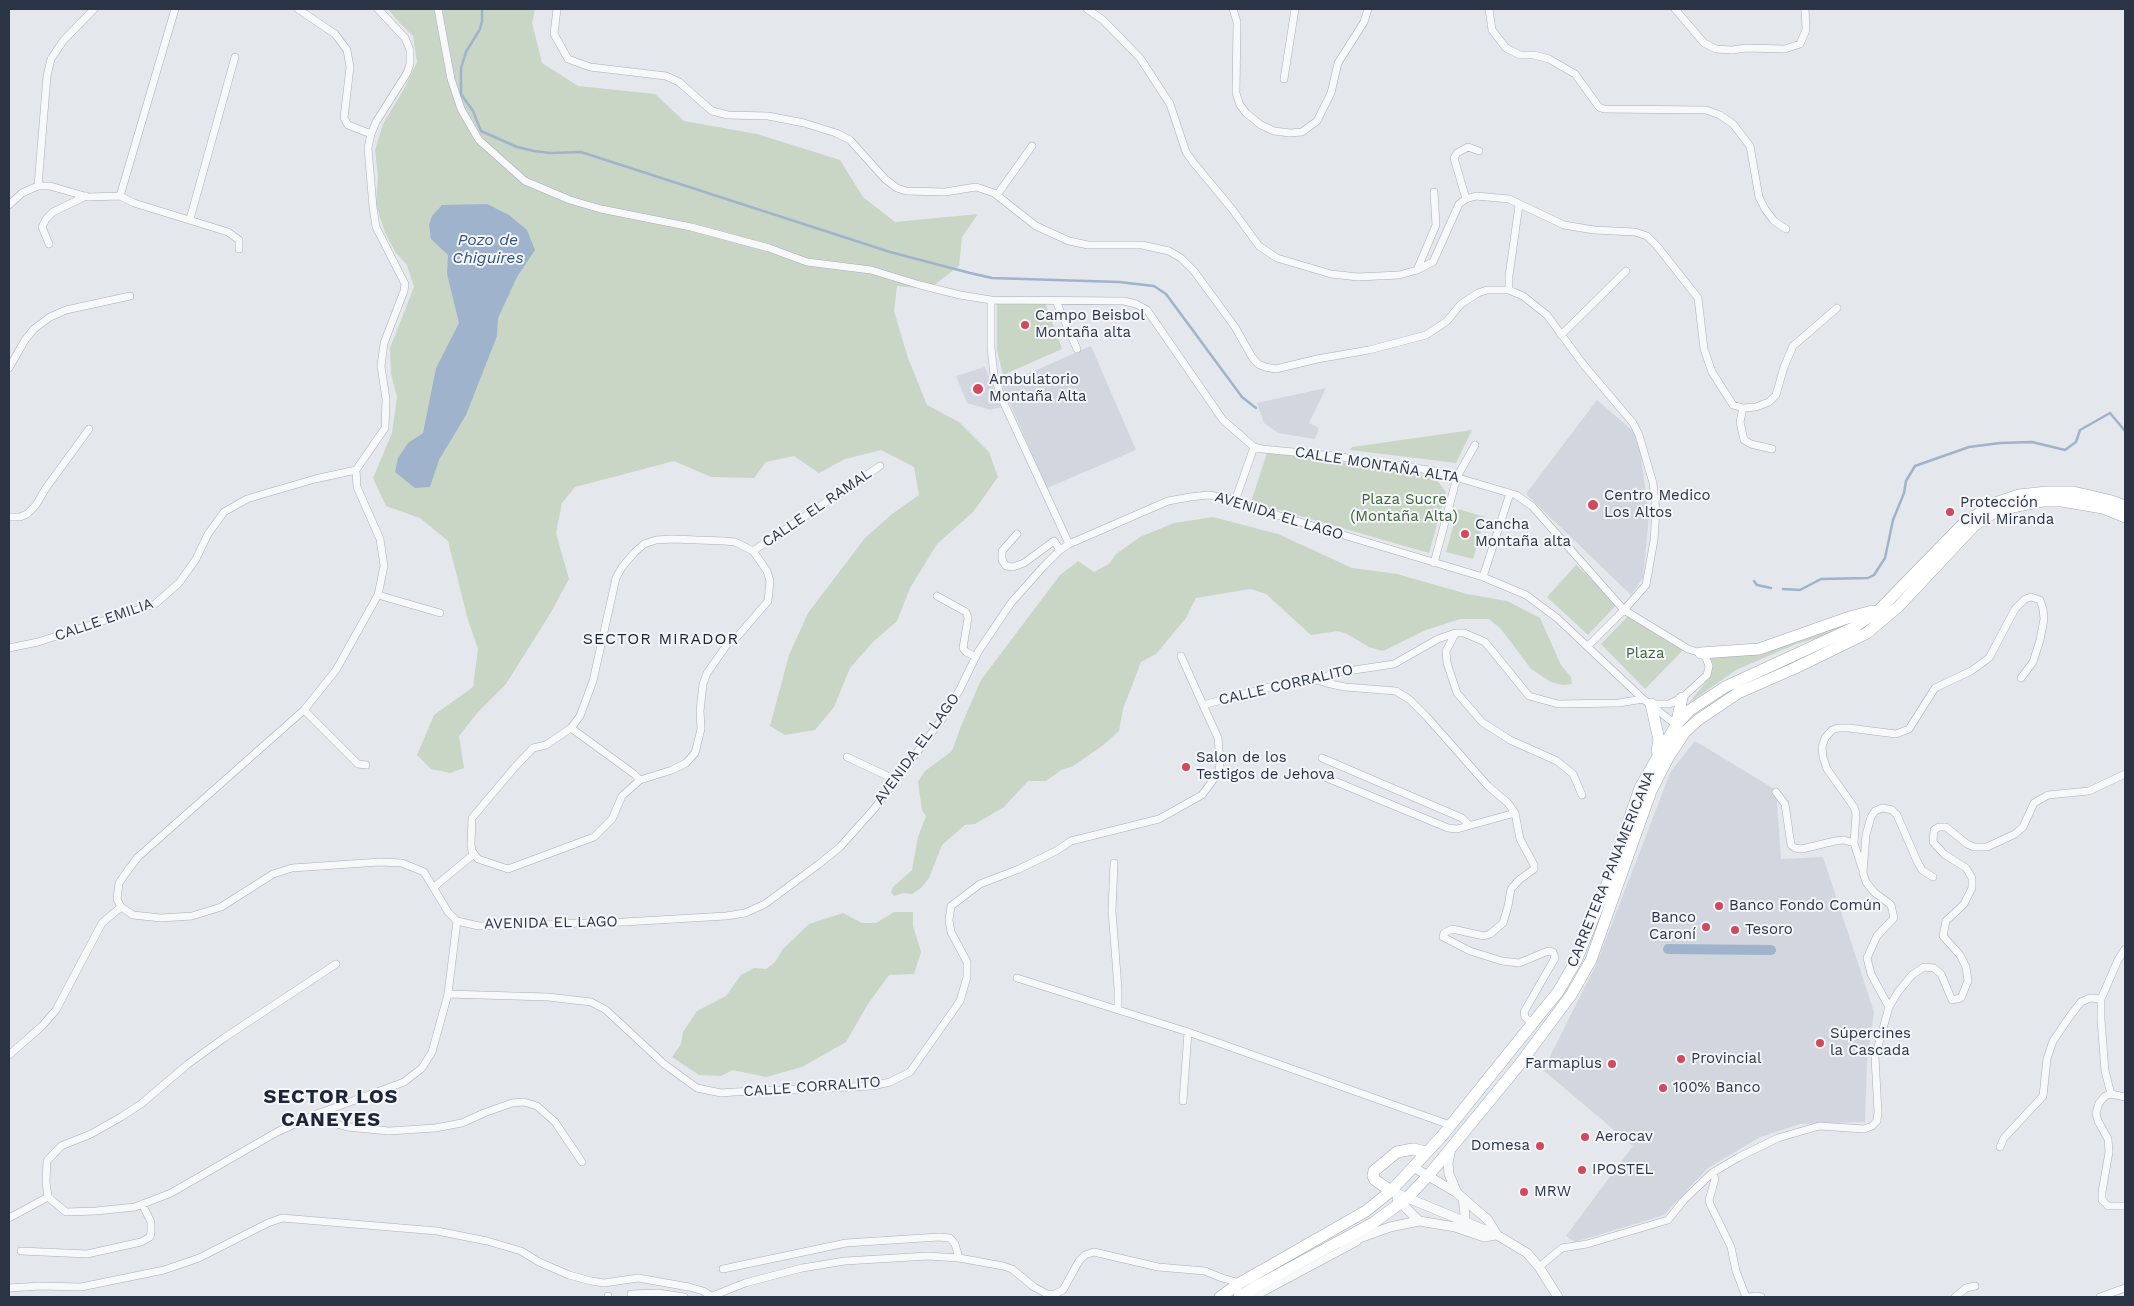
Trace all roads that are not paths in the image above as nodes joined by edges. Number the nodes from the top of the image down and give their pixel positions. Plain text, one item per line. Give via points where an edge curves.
1 (94, 9) edge
2 (175, 9) edge
3 (298, 9) edge
4 (378, 9) edge
5 (438, 9) edge
6 (557, 9) edge
7 (1087, 9) edge
8 (1233, 9) edge
9 (1296, 9) edge
10 (1368, 9) edge
11 (1489, 9) edge
12 (1675, 9) edge
13 (1805, 9) edge
14 (236, 57) dead end
15 (1284, 78) dead end
16 (370, 134) junction
17 (1032, 146) dead end
18 (1479, 151) dead end
19 (38, 186) junction
20 (1434, 192) dead end
21 (997, 195) junction
22 (86, 196) junction
23 (120, 196) junction
24 (1466, 199) junction
25 (1519, 205) junction
26 (9, 206) edge
27 (190, 219) junction
28 (1786, 230) dead end
29 (49, 244) dead end
30 (239, 249) dead end
31 (1417, 270) junction
32 (1626, 271) dead end
33 (1509, 290) junction
34 (130, 296) dead end
35 (992, 300) junction
36 (1056, 301) junction
37 (1837, 308) dead end
38 (1561, 335) junction
39 (1077, 349) dead end
40 (9, 368) edge
41 (1743, 408) junction
42 (89, 429) dead end
43 (1475, 445) dead end
44 (1254, 447) junction
45 (1772, 449) dead end
46 (880, 466) dead end
47 (356, 470) junction
48 (1457, 477) junction
49 (1510, 493) junction
50 (1235, 501) junction
51 (2125, 506) edge
52 (9, 517) edge
53 (2125, 517) edge
54 (1017, 534) dead end
55 (1069, 544) junction
56 (1060, 550) junction
57 (753, 551) junction
58 (1434, 562) junction
59 (1483, 577) junction
60 (378, 595) junction
61 (937, 596) dead end
62 (1624, 610) junction
63 (1879, 610) junction
64 (440, 613) dead end
65 (1455, 633) junction
66 (1588, 646) junction
67 (9, 648) edge
68 (1701, 653) junction
69 (1181, 656) dead end
70 (976, 657) junction
71 (2021, 678) dead end
72 (1319, 680) junction
73 (1682, 698) junction
74 (1647, 702) junction
75 (1203, 705) junction
76 (304, 710) junction
77 (571, 728) junction
78 (1681, 728) junction
79 (847, 757) dead end
80 (1656, 757) junction
81 (1322, 758) dead end
82 (366, 765) dead end
83 (2125, 774) edge
84 (1328, 778) dead end
85 (640, 780) junction
86 (896, 780) junction
87 (1776, 792) dead end
88 (1582, 795) dead end
89 (1515, 813) junction
90 (1468, 824) junction
91 (1854, 842) junction
92 (474, 854) junction
93 (1114, 862) dead end
94 (1862, 868) junction
95 (1933, 877) dead end
96 (434, 887) junction
97 (121, 907) junction
98 (457, 921) junction
99 (2125, 949) edge
100 (336, 964) dead end
101 (1017, 978) dead end
102 (448, 994) junction
103 (2101, 999) junction
104 (1889, 1007) junction
105 (1118, 1010) junction
106 (1532, 1024) junction
107 (1188, 1032) junction
108 (9, 1055) edge
109 (2111, 1094) junction
110 (2125, 1097) edge
111 (1182, 1101) dead end
112 (317, 1114) junction
113 (1450, 1125) junction
114 (2000, 1147) dead end
115 (1451, 1148) junction
116 (1427, 1152) junction
117 (582, 1162) dead end
118 (1413, 1167) junction
119 (1712, 1174) junction
120 (1428, 1176) junction
121 (1391, 1191) junction
122 (1460, 1196) junction
123 (48, 1197) junction
124 (1403, 1201) junction
125 (142, 1204) junction
126 (2125, 1206) edge
127 (9, 1218) edge
128 (1419, 1221) junction
129 (1464, 1221) junction
130 (1390, 1227) junction
131 (1455, 1227) junction
132 (1497, 1235) junction
133 (21, 1251) dead end
134 (1322, 1252) junction
135 (959, 1258) junction
136 (1539, 1267) junction
137 (723, 1269) dead end
138 (1240, 1283) junction
139 (1975, 1286) dead end
140 (9, 1288) edge
141 (2125, 1288) edge
142 (703, 1291) junction
143 (631, 1294) dead end
144 (684, 1297) edge
145 (698, 1297) edge
146 (710, 1297) edge
147 (1220, 1297) edge
148 (1239, 1297) edge
149 (1254, 1297) edge
150 (1558, 1297) edge
151 (1747, 1297) edge
152 (1761, 1297) edge
153 (1955, 1297) edge
154 (2100, 1297) edge

1 - 19 street via 62,41 51,59
2 - 23 street
3 - 16 street via 335,34 347,50 350,68 344,118 348,125
4 - 16 street via 405,38 410,50 410,64
5 - 35 street via 451,79 461,110 478,140 525,180 570,200 691,227 807,262 871,270 960,295
6 - 21 street via 554,34 568,59 590,67 666,76 712,111 728,115 768,116 836,133 850,140 885,179 906,191 945,192 976,186
7 - 31 street via 1103,20 1140,58 1170,104 1192,162 1259,246 1277,258 1331,274 1358,277 1399,275
8 - 10 street via 1237,22 1236,93 1240,105 1261,125 1290,133 1302,132 1317,121 1331,93 1338,63 1364,22
9 - 15 street
11 - 28 street via 1492,30 1506,48 1549,59 1575,74 1598,107 1706,110 1733,124 1750,146 1764,209
12 - 13 street via 1704,43 1716,49 1732,50 1785,49 1800,44 1806,30
14 - 27 street
16 - 47 street via 368,148 376,226 405,284 384,343 381,366 386,399 384,428
17 - 21 street
18 - 24 street via 1468,147 1454,158
19 - 22 street
19 - 26 street via 22,193
20 - 31 street via 1436,224
21 - 33 street via 1036,226 1069,241 1088,246 1142,245 1169,251 1181,258 1230,319 1252,357 1265,367 1276,369 1426,335 1446,321 1469,297 1488,290
22 - 23 street
22 - 29 street via 53,212 46,219 42,227
23 - 27 street
24 - 25 street via 1494,196
24 - 31 street via 1459,204 1432,262
25 - 33 street
25 - 41 street via 1564,225 1647,236 1698,298 1704,349 1712,372 1733,405
27 - 30 street via 237,237
32 - 38 street
33 - 38 street via 1532,302 1547,315
34 - 40 street via 66,310 50,317 25,340
35 - 36 street
35 - 55 street via 994,375
36 - 39 street
36 - 44 street via 1124,301 1147,310 1223,420
37 - 41 street via 1793,346 1776,395 1769,402
38 - 62 street via 1633,423 1650,472 1656,511 1652,557 1646,584
41 - 45 street via 1740,422 1744,440
42 - 52 street via 27,514
43 - 48 street
44 - 48 street, CALLE MONTAÑA ALTA via 1334,456
44 - 50 street
46 - 57 street, CALLE EL RAMAL
47 - 60 street via 357,487 380,538 384,566
47 - 67 street, CALLE EMILIA via 315,478 247,499 224,512 179,584 155,604 38,642
48 - 49 street, CALLE MONTAÑA ALTA
48 - 58 street
49 - 59 street
49 - 62 street, CALLE MONTAÑA ALTA via 1532,506
50 - 55 street, AVENIDA EL LAGO via 1208,495 1168,501
50 - 58 street, AVENIDA EL LAGO
51 - 63 main road, CARRETERA PANAMERICANA via 2073,492 2019,495 1998,502 1965,522
53 - 78 main road, CARRETERA PANAMERICANA via 2103,508 2062,501 2043,501 2002,509 1974,526 1898,607 1867,633 1738,693
54 - 56 street via 1002,551 1006,566 1024,563 1054,541
55 - 56 street, AVENIDA EL LAGO
56 - 70 street, AVENIDA EL LAGO via 1011,603
57 - 77 street via 735,542 724,541 672,539 644,544 616,578 592,681 580,716
57 - 85 street via 770,582 768,600 729,642 707,672 695,753 686,763 672,770
58 - 59 street, AVENIDA EL LAGO
59 - 66 street, AVENIDA EL LAGO via 1526,595 1543,606
60 - 64 street
60 - 76 street via 336,670
61 - 70 street via 966,612 963,648
62 - 66 street
62 - 68 street, CALLE MONTAÑA ALTA via 1688,649
63 - 68 main road via 1759,649
63 - 78 main road, CARRETERA PANAMERICANA via 1839,636 1725,687 1690,710
65 - 72 street, CALLE CORRALITO via 1394,664 1334,673
65 - 74 street via 1464,633 1485,642 1529,696 1558,704
65 - 88 street via 1446,651 1457,692 1482,722 1510,740 1557,761 1573,774
66 - 74 street, AVENIDA EL LAGO
68 - 73 street via 1708,666 1706,676
69 - 75 street
70 - 86 street, AVENIDA EL LAGO via 942,719
71 - 91 street via 2033,662 2044,619 2040,600 2032,597 2015,609 1989,658 1971,671 1935,688 1908,729 1896,734 1849,728 1832,730 1822,747 1823,757 1827,769 1854,806
72 - 75 street, CALLE CORRALITO via 1292,681
72 - 89 street via 1345,687 1396,691 1410,700
73 - 74 street via 1669,704
73 - 78 main road, CARRETERA PANAMERICANA
74 - 78 street, AVENIDA EL LAGO
74 - 80 main road via 1659,740
75 - 102 street, CALLE CORRALITO via 1218,738 1220,762 1219,772 1202,795 1159,819 1080,837 980,884 951,906 949,920 952,932 967,962 967,977 960,1001 910,1072 890,1082 872,1086 751,1092 697,1088 664,1064 606,1010 591,1002 548,997
76 - 82 street via 358,764
76 - 97 street via 138,857 119,883 117,899
77 - 85 street
77 - 92 street via 546,746 533,748 472,818 470,837
78 - 80 main road, CARRETERA PANAMERICANA
78 - 115 main road, CARRETERA PANAMERICANA via 1651,791 1591,960 1550,1026
79 - 86 street
80 - 106 main road, CARRETERA PANAMERICANA via 1640,788 1608,884 1576,961 1558,992
81 - 90 street via 1462,818
83 - 104 street via 2089,791 2048,795 2034,803 2023,827 1987,847 1967,844 1946,827 1934,830 1933,842 1944,854 1966,868 1972,878 1972,888 1964,904 1946,921 1943,936 1960,955 1968,981 1961,998 1952,1000 1942,974 1934,968 1924,967 1912,975
84 - 90 street via 1448,828
85 - 92 street via 622,796 612,819 594,837 508,869 478,860
86 - 98 street, AVENIDA EL LAGO via 840,847 765,904 745,913 624,922 479,926
87 - 91 street via 1785,804 1788,834 1795,848 1807,849 1844,840
89 - 90 street
89 - 106 street via 1520,839 1534,869 1511,889 1506,915 1496,931 1484,936 1452,929 1443,937 1470,951 1502,961 1519,963 1543,952 1553,952 1555,958 1524,1012 1524,1017
91 - 94 street
92 - 96 street
93 - 105 street via 1112,911
94 - 95 street via 1871,817 1875,811 1888,809 1897,816 1922,870
94 - 104 street via 1866,882 1891,905 1894,918 1877,936 1867,958 1871,974
96 - 97 street via 424,872 402,863 312,866 273,874 221,907 192,916 162,918 133,915
96 - 98 street via 442,905
97 - 108 street via 102,923 56,1010
98 - 102 street
99 - 103 street
100 - 123 street via 224,1038 141,1104 91,1134 62,1146 47,1162
101 - 105 street
102 - 112 street via 432,1052 422,1068 404,1082
103 - 109 street via 2105,1071
103 - 114 street via 2090,998 2081,1002 2070,1016 2053,1042 2047,1059 2043,1096 2004,1138
104 - 119 street via 1875,1057 1877,1121 1864,1129 1810,1127 1739,1157
105 - 107 street
106 - 113 main road, CARRETERA PANAMERICANA
107 - 111 street
107 - 113 street
109 - 110 street
109 - 126 street via 2099,1103 2096,1112 2109,1146 2102,1200 2108,1206
112 - 117 street via 347,1127 389,1131 462,1123 493,1109 524,1102 537,1106 555,1122
112 - 125 street via 276,1132 171,1193
113 - 116 main road, CARRETERA PANAMERICANA
115 - 120 main road, CARRETERA PANAMERICANA
115 - 122 street via 1449,1174
116 - 118 main road, CARRETERA PANAMERICANA
116 - 121 main road via 1414,1149 1397,1152 1374,1171 1376,1180
118 - 120 street
118 - 121 main road, CARRETERA PANAMERICANA
119 - 136 street via 1668,1220 1587,1244 1562,1248
119 - 151 street via 1715,1179 1710,1204 1731,1247 1736,1272
120 - 122 street
120 - 124 main road, CARRETERA PANAMERICANA
121 - 124 street
121 - 138 main road, CARRETERA PANAMERICANA via 1366,1212
122 - 129 street via 1466,1207
122 - 132 street via 1488,1220
123 - 125 street via 66,1212
123 - 127 street
124 - 128 street
124 - 129 street
124 - 134 main road, CARRETERA PANAMERICANA via 1373,1223
125 - 133 street via 151,1222 151,1232 150,1237 141,1242 87,1254
128 - 130 street
128 - 131 street
129 - 131 street
129 - 132 street
130 - 134 street
130 - 149 street
131 - 132 street via 1484,1237
132 - 136 street via 1527,1253
134 - 148 main road, CARRETERA PANAMERICANA
135 - 137 street via 950,1238 938,1237 846,1244
135 - 138 street via 1012,1269 1047,1294 1062,1290 1079,1261 1085,1254 1094,1252 1158,1267 1205,1271
135 - 146 street via 928,1256 844,1261 745,1283
136 - 150 street
138 - 147 main road, CARRETERA PANAMERICANA
139 - 153 street via 1966,1288
140 - 142 street via 81,1288 164,1270 199,1258 282,1218 437,1231 512,1249 591,1282 604,1284 638,1278
141 - 154 street
142 - 145 street
142 - 146 street
143 - 144 street
151 - 152 street

